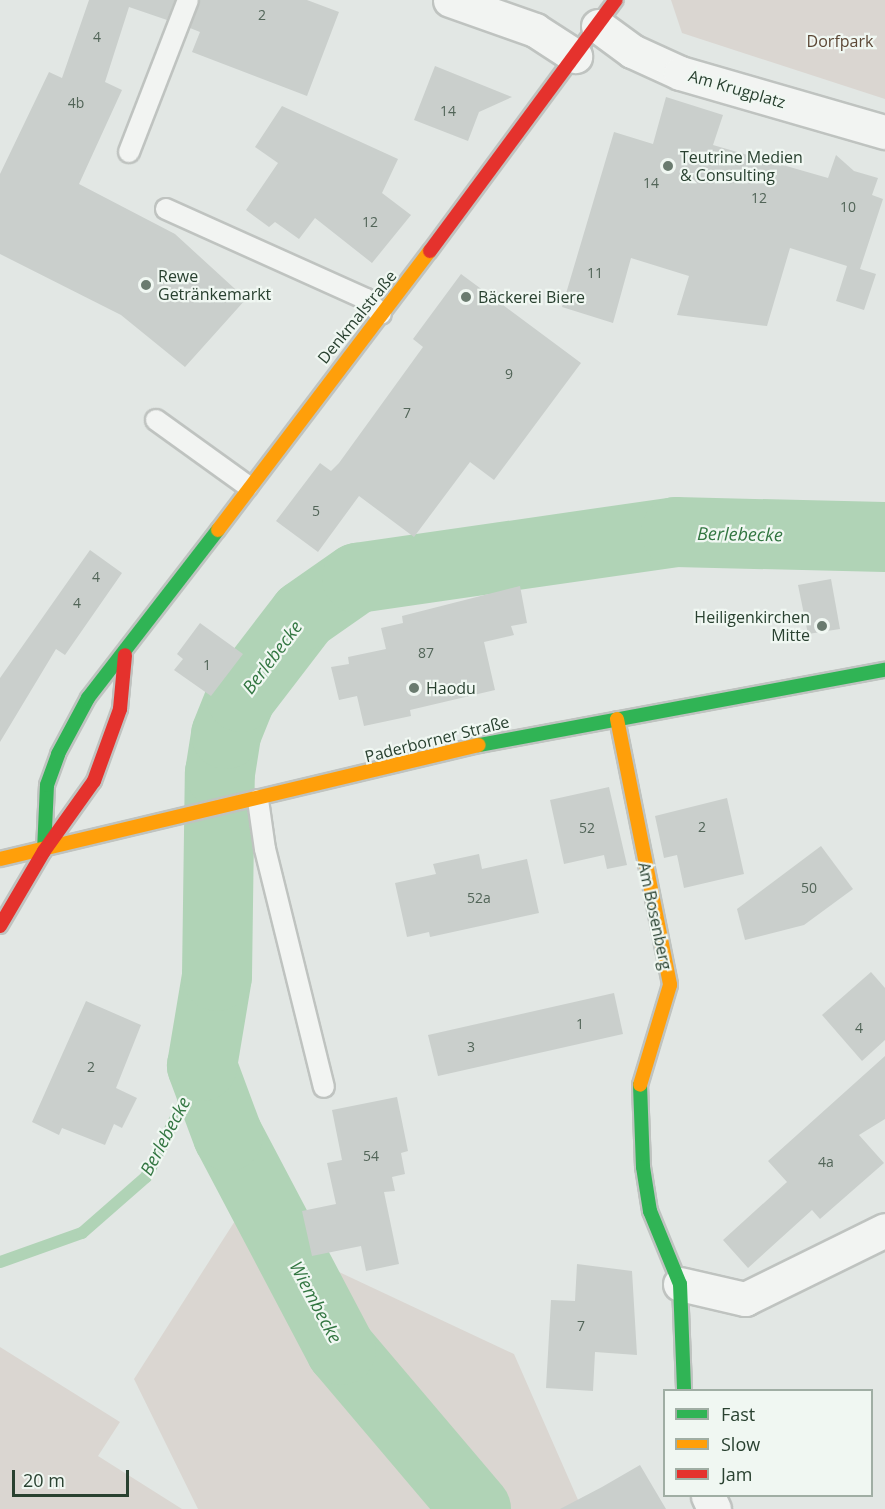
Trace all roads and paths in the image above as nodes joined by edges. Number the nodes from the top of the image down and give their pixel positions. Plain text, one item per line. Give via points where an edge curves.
1 (188, 0) edge
2 (450, 0) edge
3 (607, 13) edge
4 (575, 56) junction
5 (885, 132) edge
6 (129, 152) dead end
7 (166, 209) dead end
8 (381, 314) junction
9 (156, 420) dead end
10 (248, 486) junction
11 (125, 655) junction
12 (885, 670) edge
13 (617, 718) junction
14 (258, 800) junction
15 (44, 851) junction
16 (0, 859) edge
17 (0, 926) edge
18 (324, 1087) dead end
19 (885, 1230) edge
20 (680, 1284) junction
21 (684, 1389) edge

1 - 6 lane
2 - 4 street via 535,30
3 - 4 main road, Denkmalstraße
3 - 5 street, Am Krugplatz via 632,51 680,73
4 - 8 main road, Denkmalstraße
7 - 8 lane via 366,299
8 - 10 main road, Denkmalstraße
9 - 10 lane
10 - 11 main road, Denkmalstraße
11 - 15 main road via 120,709 108,750 94,781
11 - 15 main road, Denkmalstraße via 88,698 57,754 47,785
12 - 13 main road, Paderborner Straße via 771,694
13 - 14 main road, Paderborner Straße via 521,735
13 - 20 main road, Am Bosenberg via 670,985 651,1035 640,1082 643,1167 650,1211
14 - 15 main road, Paderborner Straße
14 - 18 lane via 265,849
15 - 16 main road, Paderborner Straße
15 - 17 main road
19 - 20 street via 745,1299
20 - 21 main road, Am Bosenberg

